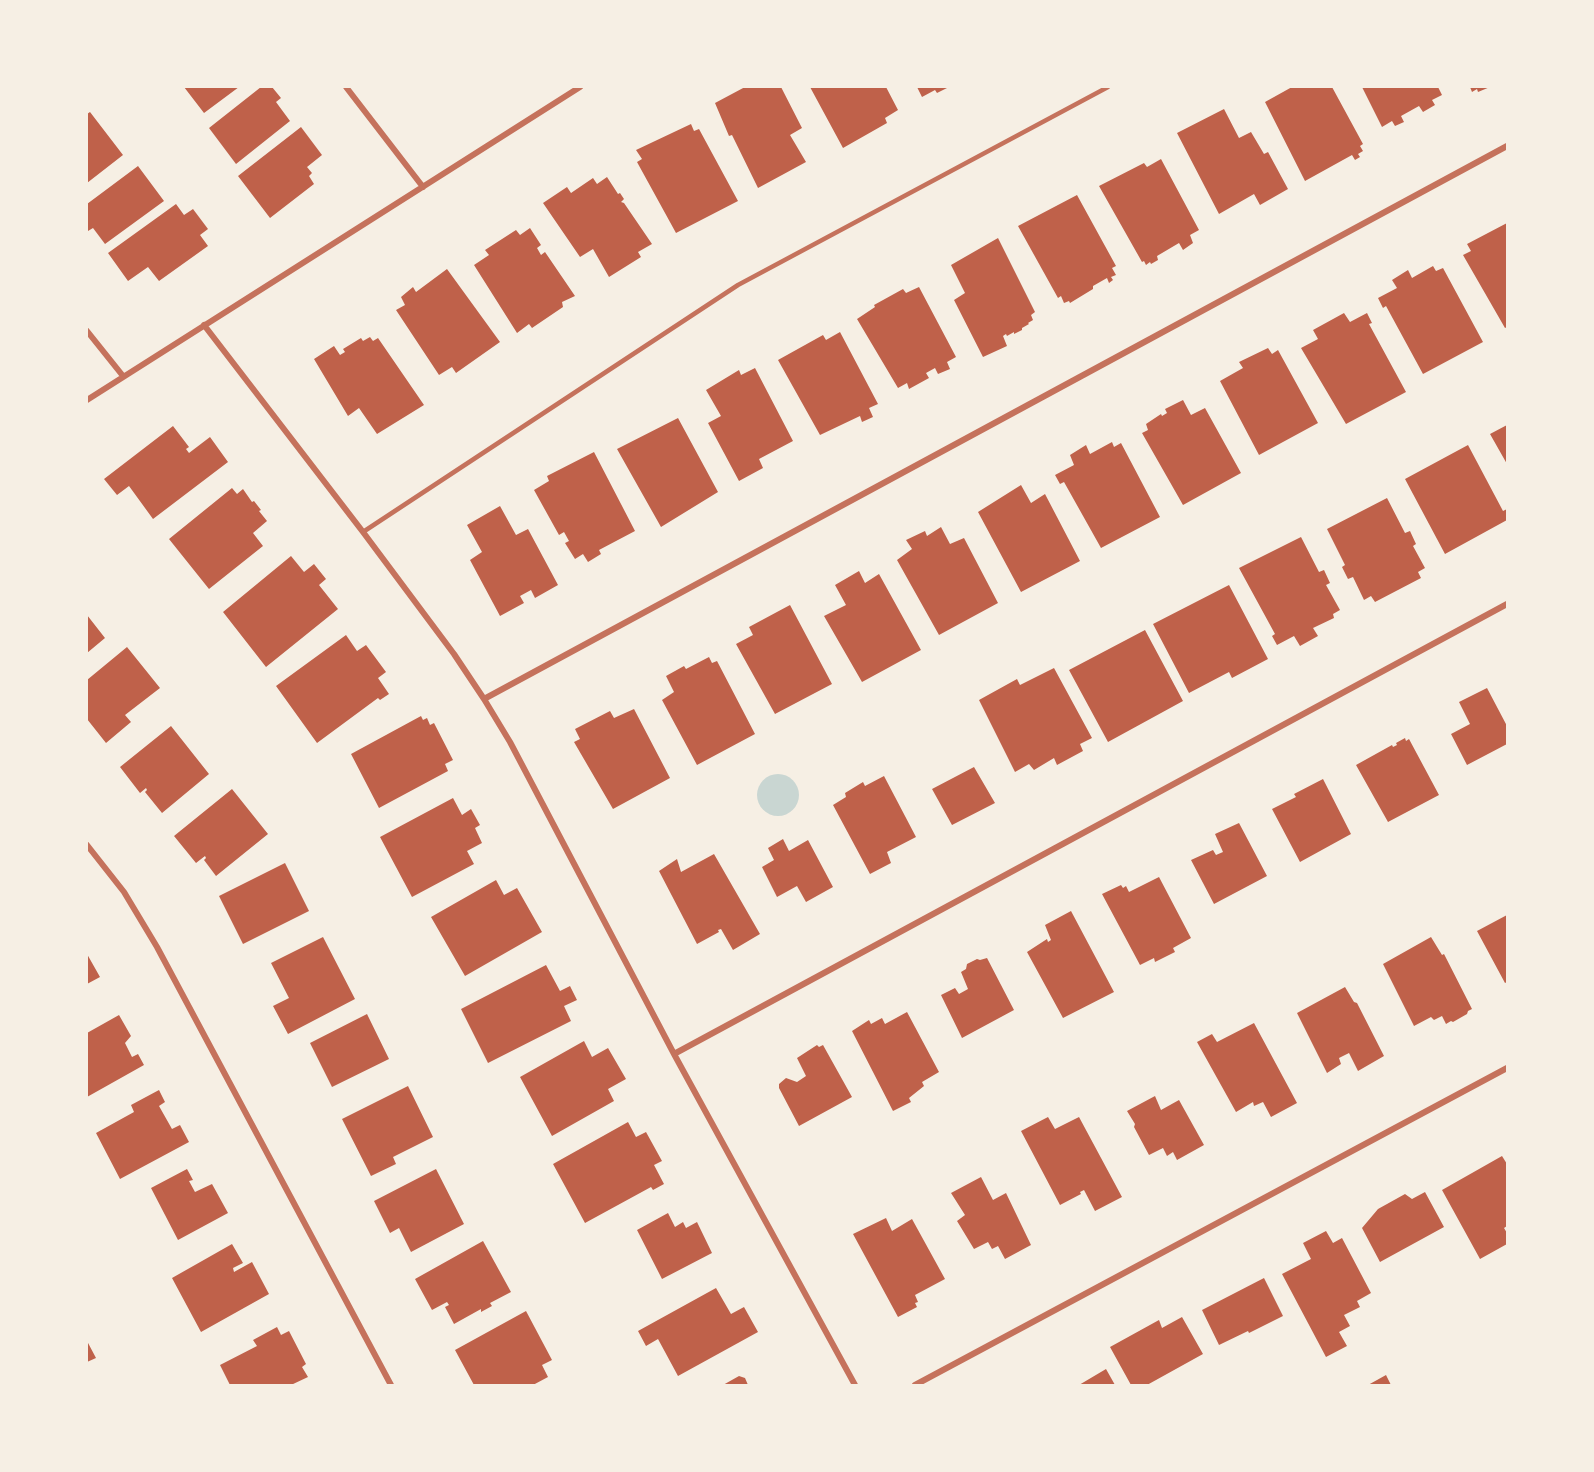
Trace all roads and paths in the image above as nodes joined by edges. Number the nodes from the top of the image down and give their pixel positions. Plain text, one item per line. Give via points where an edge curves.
1 (346, 87) edge
2 (580, 87) edge
3 (1108, 87) edge
4 (1507, 146) edge
5 (423, 186) junction
6 (204, 325) junction
7 (87, 331) edge
8 (123, 376) junction
9 (87, 400) edge
10 (363, 531) junction
11 (1507, 604) edge
12 (484, 699) junction
13 (87, 844) edge
14 (674, 1054) junction
15 (1507, 1068) edge
16 (391, 1385) edge
17 (855, 1385) edge
18 (915, 1385) edge

1 - 5 street
2 - 5 street
3 - 10 lane via 738,285
4 - 12 street
5 - 6 street
6 - 8 street
6 - 10 street
7 - 8 street
8 - 9 street
10 - 12 street
11 - 14 street
12 - 14 street
13 - 16 street via 124,892 157,947
14 - 17 street
15 - 18 street

